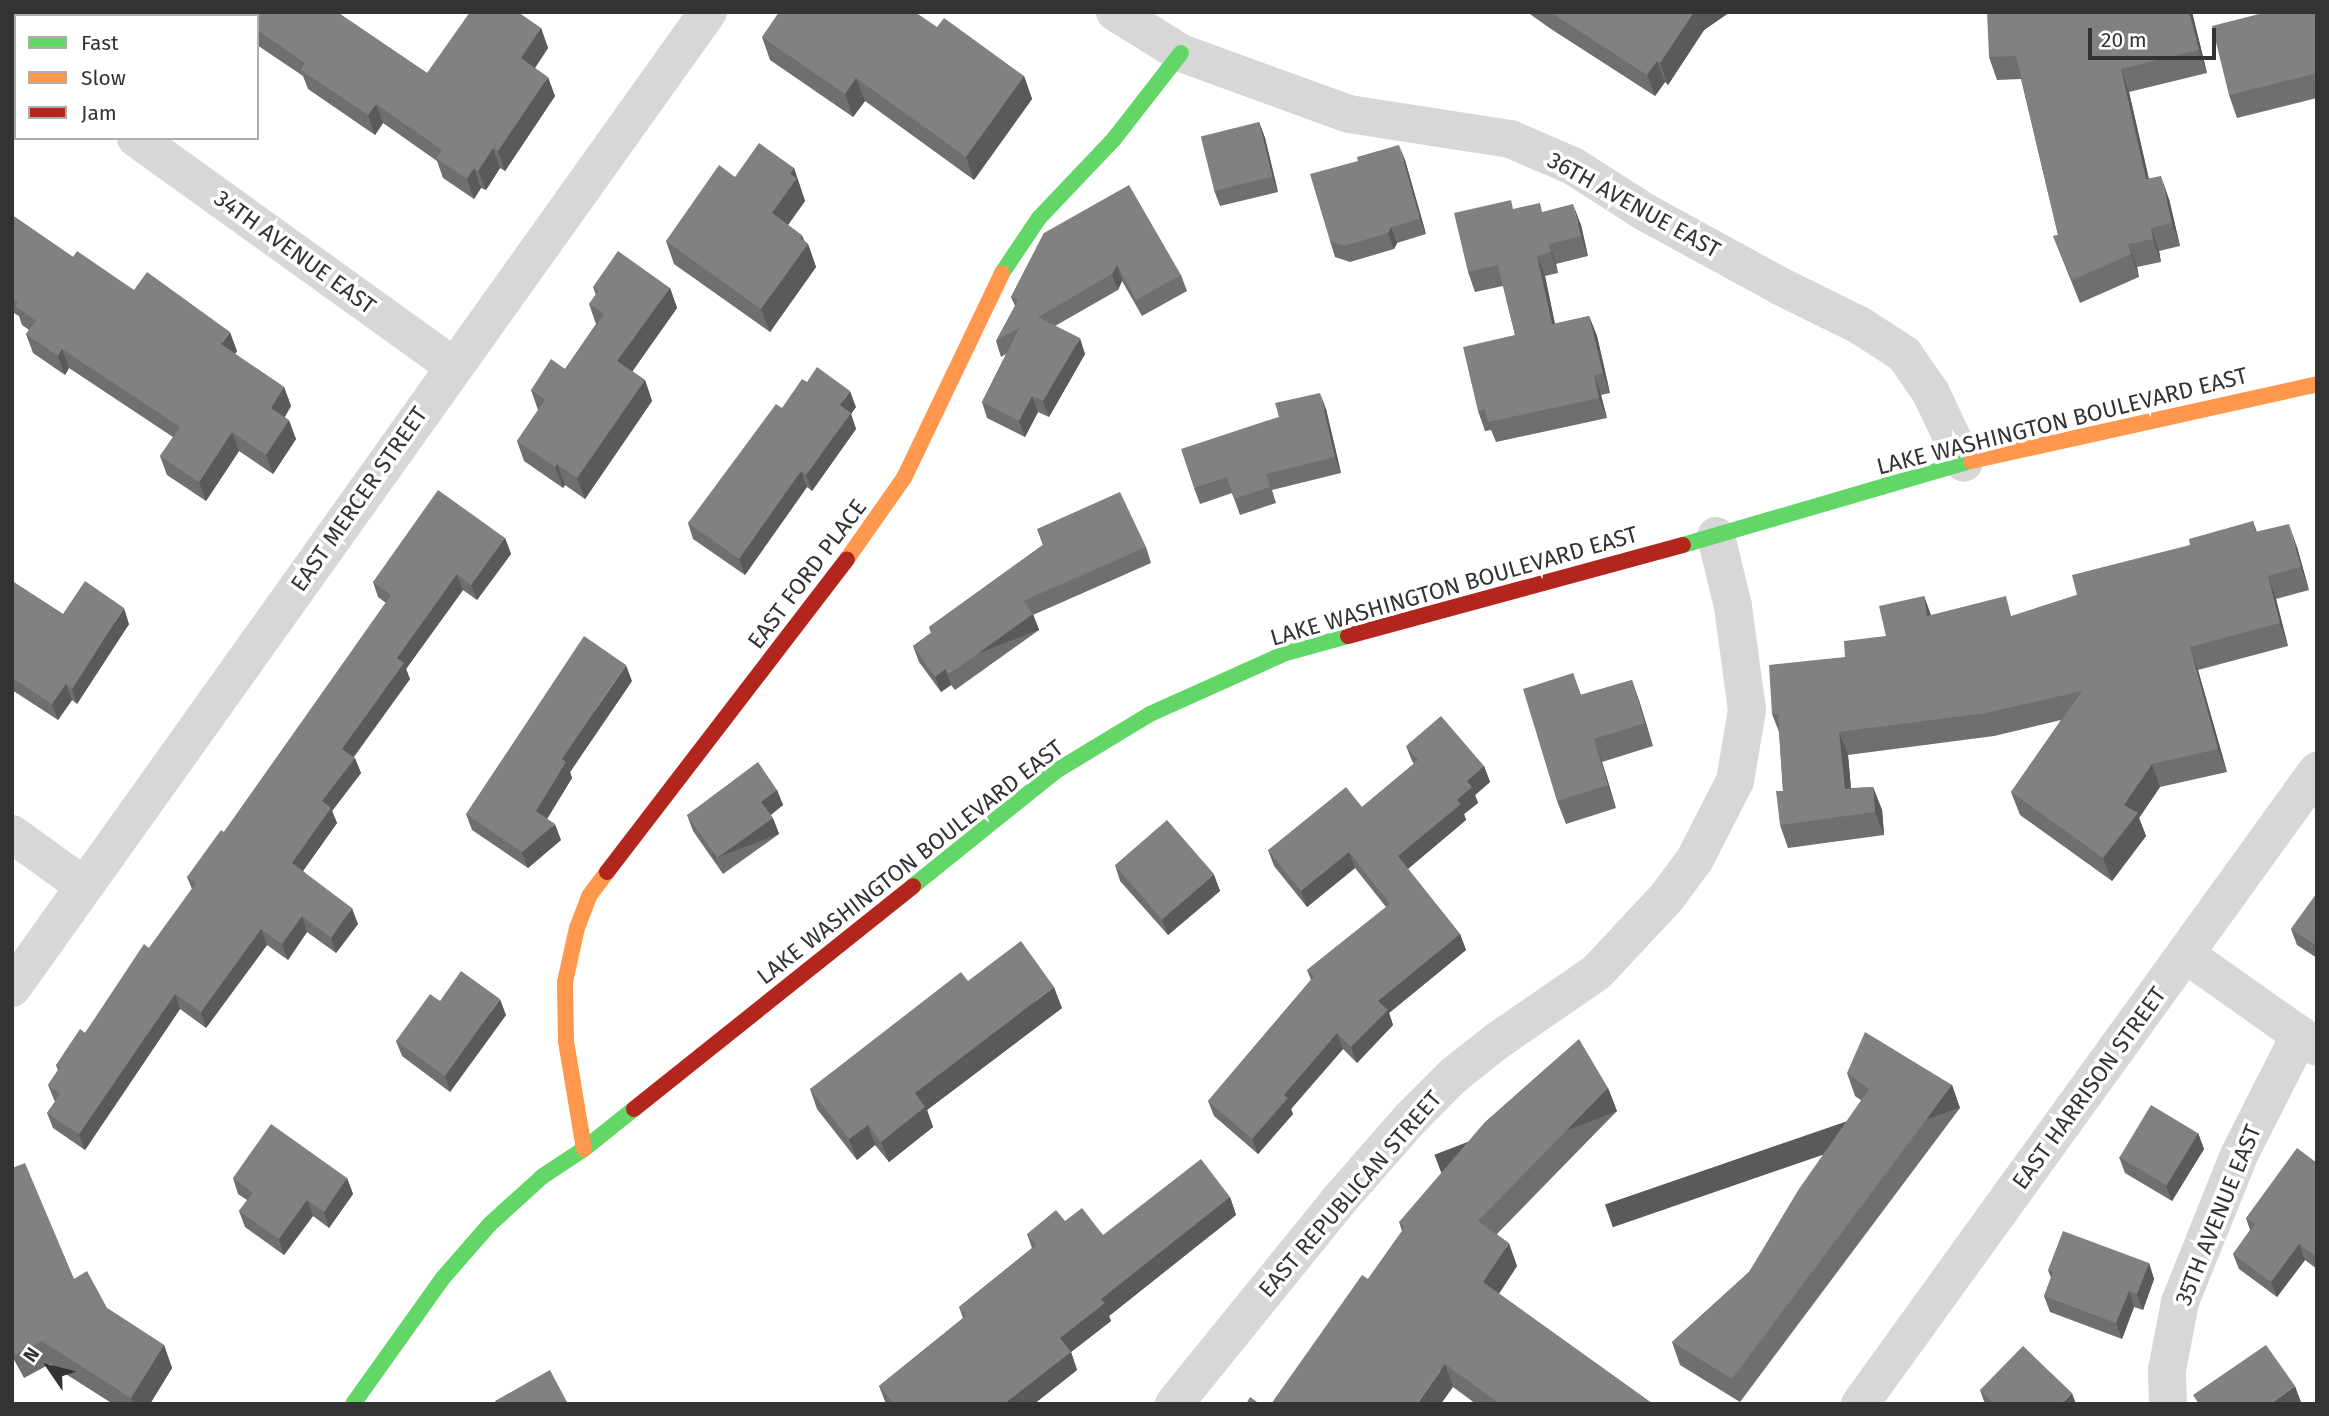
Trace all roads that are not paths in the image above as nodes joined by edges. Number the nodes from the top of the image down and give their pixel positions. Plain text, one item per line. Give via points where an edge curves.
1 (708, 12) edge
2 (1115, 12) edge
3 (1181, 53) junction
4 (139, 140) edge
5 (453, 366) junction
6 (2317, 384) edge
7 (1964, 463) junction
8 (1716, 536) junction
9 (2317, 771) edge
10 (12, 834) edge
11 (84, 886) junction
12 (2185, 954) junction
13 (12, 988) edge
14 (2309, 1041) edge
15 (584, 1149) junction
16 (353, 1404) edge
17 (1174, 1404) edge
18 (1860, 1404) edge
19 (2168, 1404) edge

1 - 5 street, EAST MERCER STREET
2 - 3 street, 36TH AVENUE EAST
3 - 7 street, 36TH AVENUE EAST via 1349,114 1510,139 1573,166 1643,211 1859,325 1904,354 1931,393
3 - 15 main road, EAST FORD PLACE via 1114,139 1039,218 1008,261 904,478 876,521 589,896 565,982 566,1041
4 - 5 street, 34TH AVENUE EAST
5 - 11 street, EAST MERCER STREET
6 - 7 main road, LAKE WASHINGTON BOULEVARD EAST
7 - 8 main road, LAKE WASHINGTON BOULEVARD EAST
8 - 15 main road, LAKE WASHINGTON BOULEVARD EAST via 1286,653 1150,714 1056,771
8 - 17 street, EAST REPUBLICAN STREET via 1748,710 1735,781 1695,859 1667,897 1597,972 1497,1041 1410,1119
9 - 12 street, EAST HARRISON STREET
10 - 11 street
11 - 13 street, EAST MERCER STREET
12 - 14 street
12 - 18 street, EAST HARRISON STREET
14 - 19 street, 35TH AVENUE EAST via 2239,1155 2180,1302 2167,1370
15 - 16 main road, LAKE WASHINGTON BOULEVARD EAST via 544,1176 490,1224 442,1279

